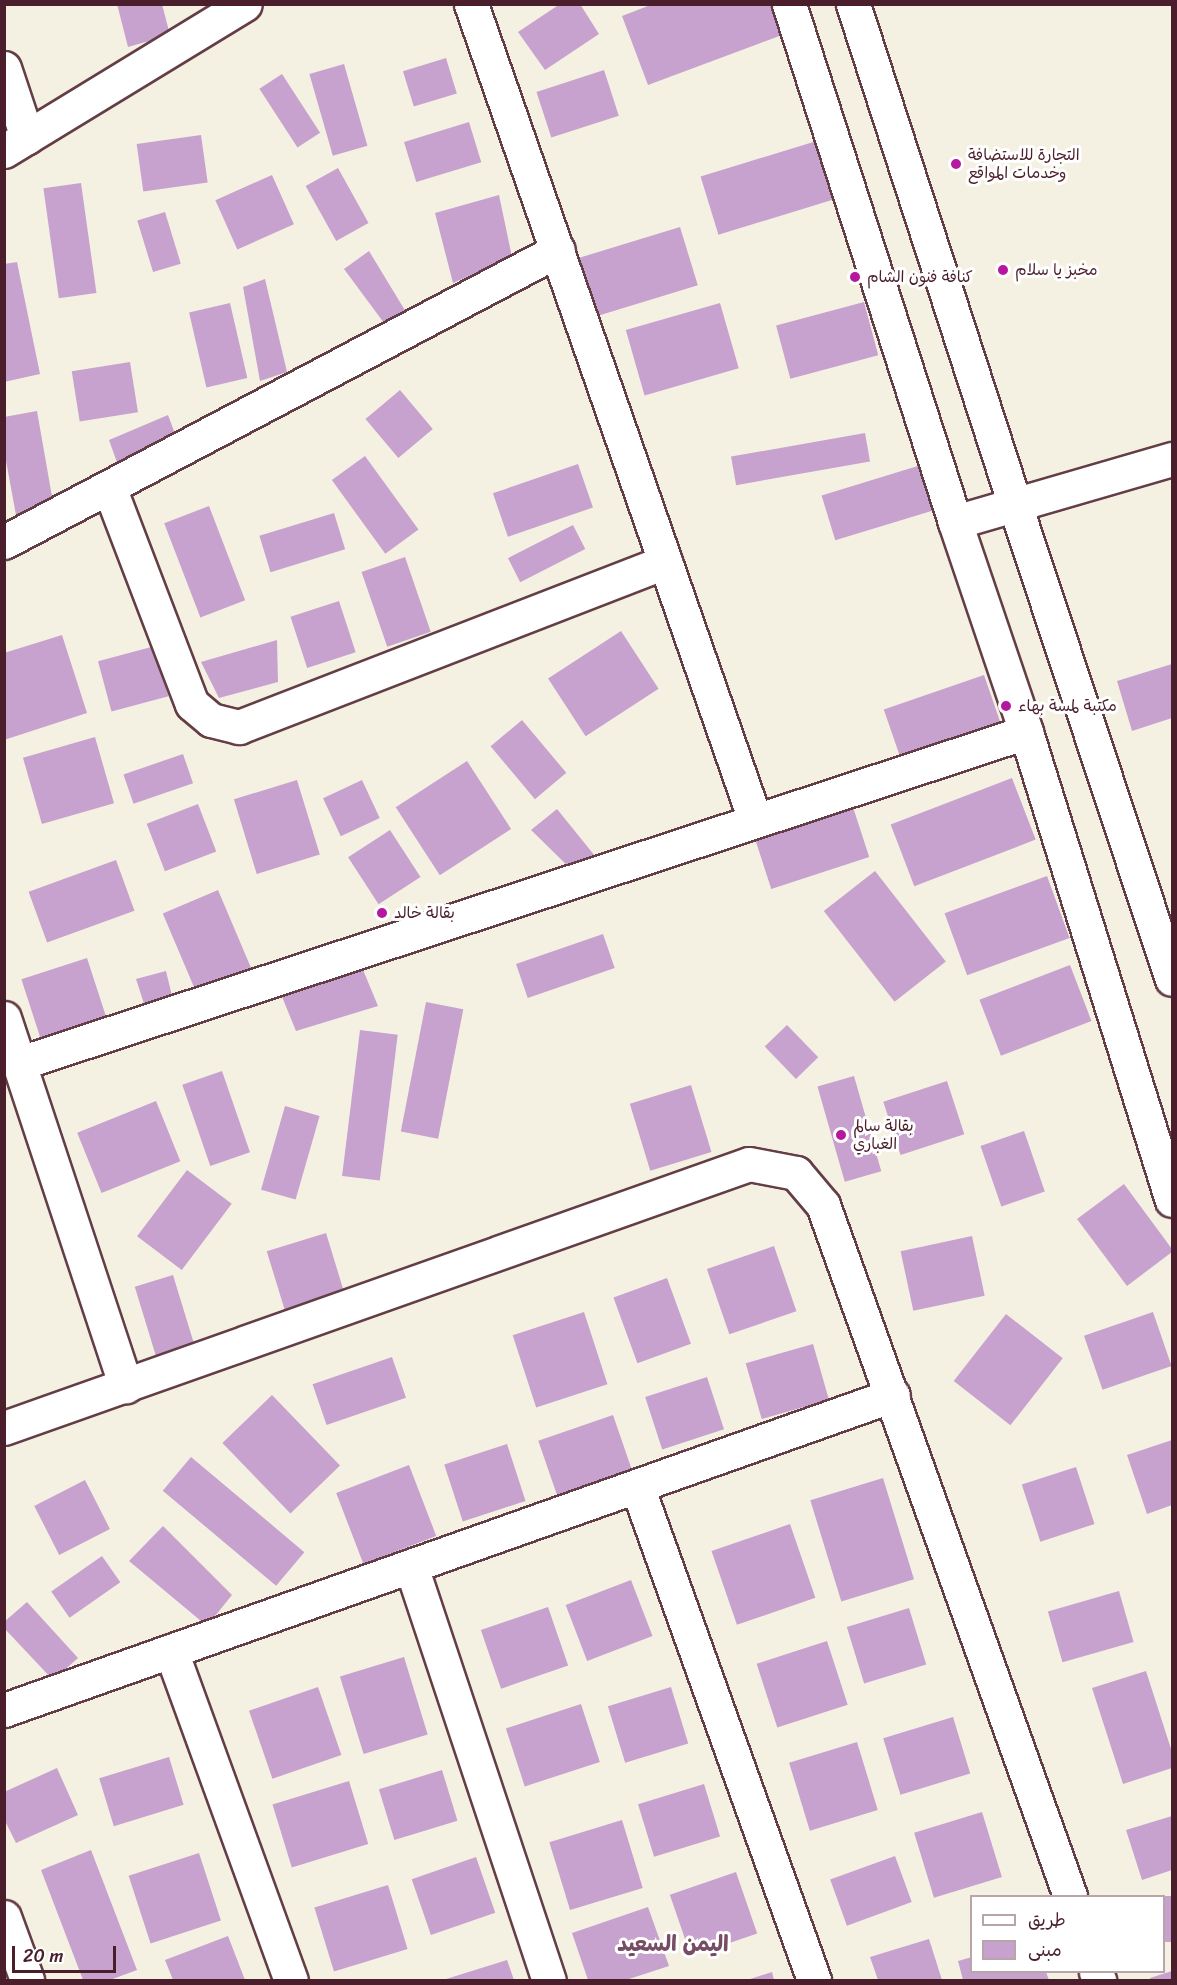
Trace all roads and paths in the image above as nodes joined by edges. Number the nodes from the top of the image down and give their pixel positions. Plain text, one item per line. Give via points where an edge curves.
1 (245, 4) edge
2 (471, 4) edge
3 (789, 4) edge
4 (853, 4) edge
5 (4, 68) edge
6 (16, 144) edge
7 (558, 250) junction
8 (1173, 459) edge
9 (109, 487) junction
10 (1014, 505) junction
11 (955, 522) junction
12 (4, 542) edge
13 (665, 562) junction
14 (1026, 732) junction
15 (755, 820) junction
16 (1173, 979) edge
17 (4, 1018) edge
18 (20, 1063) junction
19 (1173, 1200) edge
20 (126, 1386) junction
21 (893, 1395) junction
22 (4, 1428) edge
23 (637, 1486) junction
24 (411, 1566) junction
25 (171, 1651) junction
26 (4, 1710) edge
27 (1070, 1895) edge
28 (4, 1917) edge
29 (27, 1980) edge
30 (291, 1980) edge
31 (549, 1980) edge
32 (813, 1980) edge

1 - 6 street
2 - 7 street
3 - 11 street
4 - 10 street
5 - 6 street
7 - 9 street
7 - 13 street
8 - 10 street
9 - 12 street
9 - 13 street via 192,704 211,720 239,727
10 - 11 street
10 - 16 street
11 - 14 street
13 - 15 street
14 - 15 street
14 - 19 street
15 - 18 street
17 - 18 street
18 - 20 street
20 - 21 street via 749,1164 796,1173 823,1205
20 - 22 street
21 - 23 street
21 - 27 street
23 - 24 street
23 - 32 street
24 - 25 street
24 - 31 street
25 - 26 street
25 - 30 street
28 - 29 street

